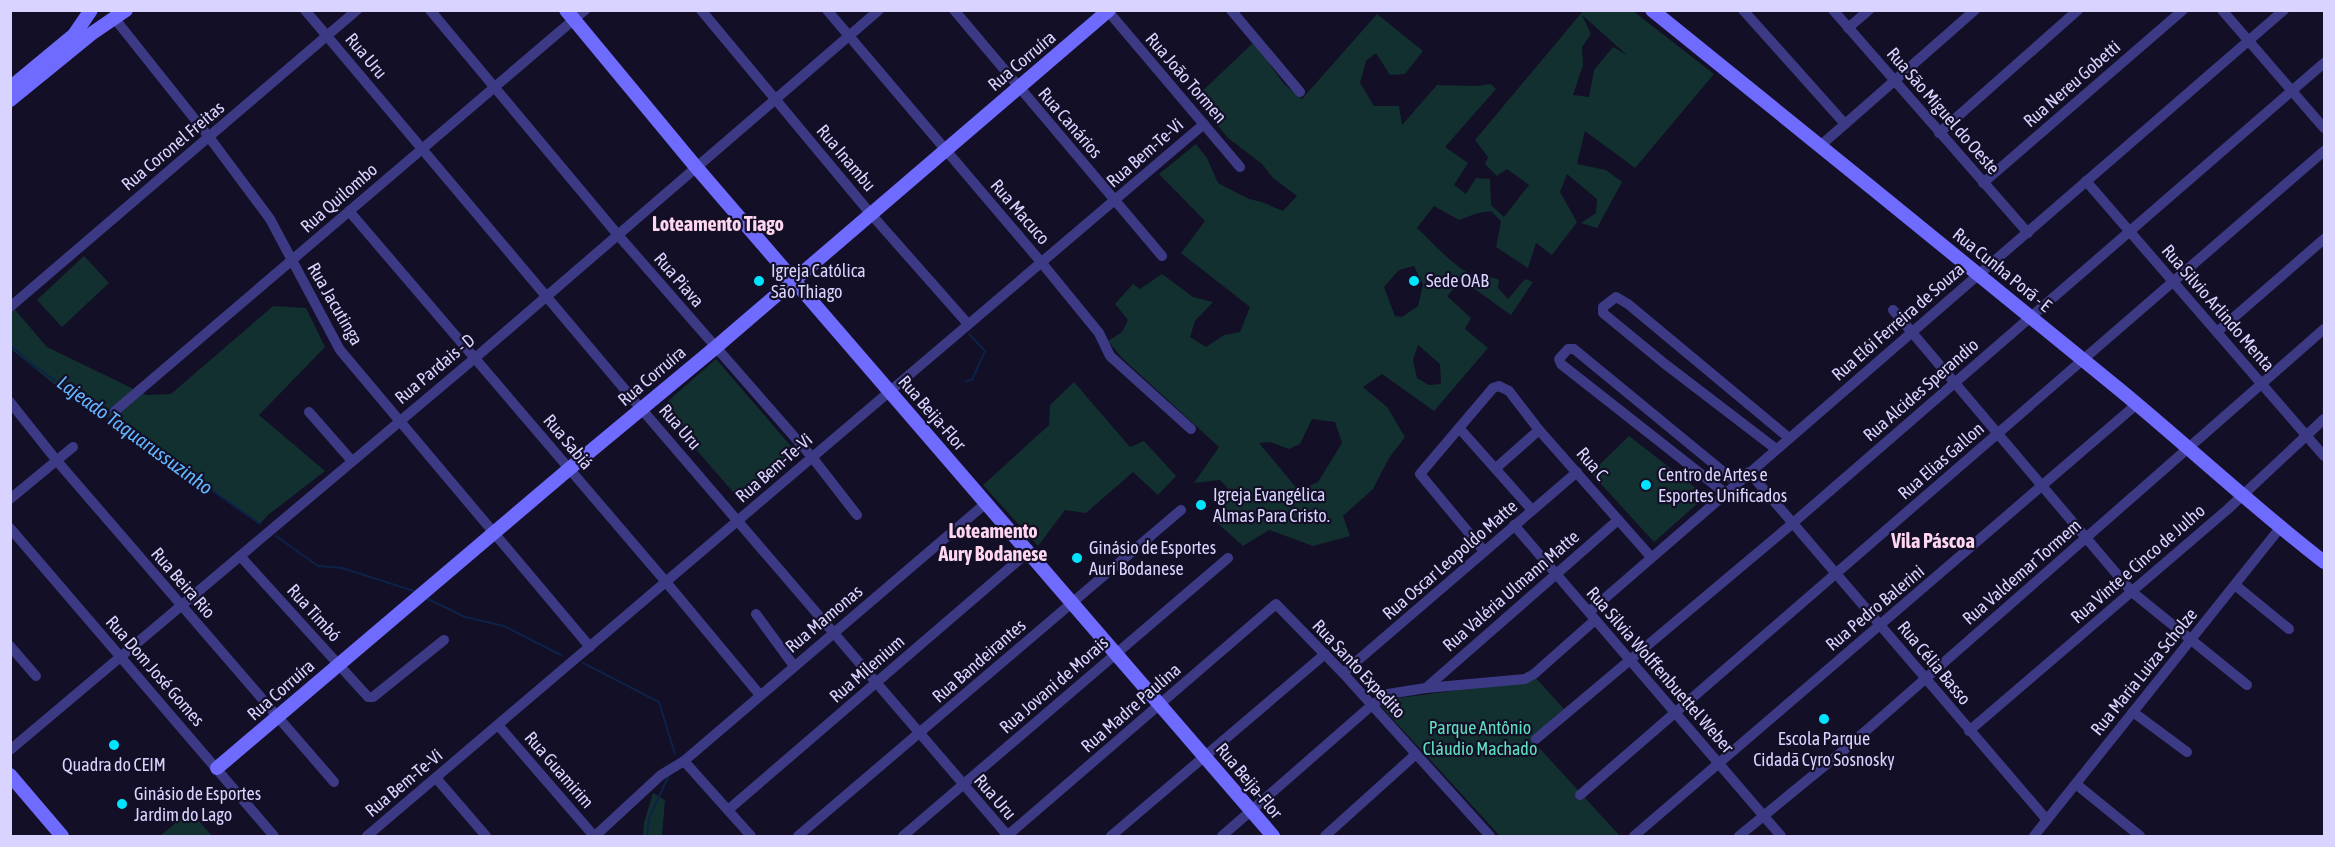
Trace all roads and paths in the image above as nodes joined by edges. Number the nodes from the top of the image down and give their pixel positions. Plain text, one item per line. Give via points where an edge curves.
1 (93, 10) edge
2 (305, 10) edge
3 (357, 10) edge
4 (430, 10) edge
5 (585, 10) edge
6 (701, 10) edge
7 (827, 10) edge
8 (879, 10) edge
9 (954, 10) edge
10 (1231, 10) edge
11 (1652, 10) edge
12 (1743, 10) edge
13 (1833, 10) edge
14 (1869, 10) edge
15 (1975, 10) edge
16 (2078, 10) edge
17 (2183, 10) edge
18 (2222, 10) edge
19 (2283, 10) edge
20 (1108, 11) edge
21 (570, 15) edge
22 (117, 17) edge
23 (1848, 28) junction
24 (327, 36) junction
25 (849, 37) junction
26 (2249, 41) junction
27 (2325, 63) edge
28 (1895, 81) junction
29 (10, 88) edge
30 (494, 88) junction
31 (1018, 88) junction
32 (2292, 90) junction
33 (1300, 92) dead end
34 (10, 100) edge
35 (775, 100) junction
36 (1204, 124) junction
37 (1845, 124) junction
38 (2325, 128) edge
39 (1939, 133) junction
40 (209, 137) junction
41 (1820, 146) junction
42 (422, 148) junction
43 (945, 150) junction
44 (2325, 152) edge
45 (696, 167) junction
46 (1240, 167) dead end
47 (2086, 181) junction
48 (1983, 183) junction
49 (1115, 200) junction
50 (349, 211) junction
51 (870, 213) junction
52 (2131, 232) junction
53 (2028, 233) junction
54 (618, 235) junction
55 (2325, 239) edge
56 (1161, 256) dead end
57 (292, 260) junction
58 (1041, 262) junction
59 (1979, 275) junction
60 (794, 278) junction
61 (2174, 281) junction
62 (547, 295) junction
63 (10, 307) edge
64 (1893, 310) dead end
65 (2031, 317) junction
66 (968, 324) junction
67 (2325, 329) edge
68 (1912, 332) junction
69 (2217, 332) junction
70 (716, 347) junction
71 (475, 358) junction
72 (2084, 361) junction
73 (1955, 383) junction
74 (2261, 384) junction
75 (889, 392) junction
76 (10, 402) edge
77 (2137, 404) junction
78 (642, 408) junction
79 (115, 411) dead end
80 (309, 412) dead end
81 (2325, 419) edge
82 (400, 420) junction
83 (1191, 429) dead end
84 (1460, 429) junction
85 (1539, 430) junction
86 (1998, 434) junction
87 (2306, 435) junction
88 (1789, 438) junction
89 (73, 447) dead end
90 (2187, 448) junction
91 (1776, 449) junction
92 (2325, 456) edge
93 (812, 457) junction
94 (57, 461) junction
95 (352, 461) junction
96 (1496, 468) junction
97 (569, 469) junction
98 (1577, 472) junction
99 (1749, 472) junction
100 (1737, 483) junction
101 (2042, 486) junction
102 (1725, 493) junction
103 (2241, 495) junction
104 (10, 499) edge
105 (985, 504) junction
106 (1181, 510) dead end
107 (1532, 510) junction
108 (858, 515) dead end
109 (1618, 519) junction
110 (738, 521) junction
111 (1793, 523) junction
112 (1514, 525) junction
113 (10, 528) edge
114 (2280, 528) junction
115 (495, 532) junction
116 (2087, 538) junction
117 (1484, 551) junction
118 (1028, 552) junction
119 (240, 556) junction
120 (1651, 557) junction
121 (1227, 558) dead end
122 (2325, 562) edge
123 (1555, 573) junction
124 (1836, 573) junction
125 (666, 582) junction
126 (2235, 585) junction
127 (2132, 592) junction
128 (1072, 603) junction
129 (1276, 604) joint
130 (181, 606) junction
131 (756, 614) dead end
132 (1592, 616) junction
133 (1880, 625) junction
134 (2289, 629) dead end
135 (833, 633) junction
136 (444, 640) dead end
137 (2190, 641) junction
138 (10, 646) edge
139 (590, 647) junction
140 (1115, 653) junction
141 (1324, 654) junction
142 (120, 657) junction
143 (1630, 660) junction
144 (338, 665) junction
145 (794, 666) junction
146 (1343, 673) junction
147 (36, 676) dead end
148 (1925, 678) junction
149 (876, 683) junction
150 (2247, 685) dead end
151 (1426, 688) junction
152 (760, 695) junction
153 (1160, 705) junction
154 (1372, 705) junction
155 (2133, 712) junction
156 (1675, 713) junction
157 (277, 717) junction
158 (498, 725) junction
159 (1969, 730) junction
160 (920, 734) junction
161 (1536, 739) dead end
162 (10, 750) edge
163 (2187, 752) dead end
164 (1416, 754) junction
165 (1205, 756) junction
166 (684, 761) junction
167 (1719, 764) junction
168 (217, 768) junction
169 (10, 775) edge
170 (436, 778) junction
171 (334, 782) dead end
172 (2076, 784) junction
173 (963, 786) junction
174 (1580, 795) dead end
175 (728, 810) junction
176 (1252, 811) junction
177 (1763, 816) junction
178 (2047, 820) junction
179 (380, 832) edge
180 (1008, 836) edge
181 (62, 837) edge
182 (274, 837) edge
183 (367, 837) edge
184 (486, 837) edge
185 (594, 837) edge
186 (752, 837) edge
187 (798, 837) edge
188 (903, 837) edge
189 (1111, 837) edge
190 (1222, 837) edge
191 (1273, 837) edge
192 (1325, 837) edge
193 (1490, 837) edge
194 (1634, 837) edge
195 (1740, 837) edge
196 (1781, 837) edge
197 (2034, 837) edge
198 (2140, 837) edge

1 - 22 street via 100,19
1 - 29 street via 74,36
2 - 24 street, Rua Uru
3 - 24 street, Rua Coronel Freitas
4 - 30 street, Rua Piava
5 - 21 street, Rua Quilombo
6 - 35 street, Rua Inambu
7 - 25 street, Rua Macuco
8 - 25 street, Rua Pardais - D
9 - 31 street, Rua Canários
10 - 33 street
11 - 41 street, Rua Cunha Porã - E
12 - 37 street
13 - 23 street, Rua São Miguel do Oeste
14 - 23 street
15 - 28 street
16 - 39 street
17 - 48 street, Rua Nereu Gobetti
18 - 26 street
19 - 26 street, Rua Elói Ferreira de Souza
20 - 31 street, Rua Corruíra
20 - 36 street, Rua João Tormen
21 - 30 street, Rua Quilombo
21 - 45 street, Rua Beija-Flor
22 - 34 street
22 - 40 street, Rua Jacutinga
23 - 28 street, Rua São Miguel do Oeste
24 - 40 street, Rua Coronel Freitas
24 - 42 street, Rua Uru
25 - 35 street, Rua Pardais - D
25 - 43 street, Rua Macuco
26 - 32 street
26 - 47 street, Rua Elói Ferreira de Souza
27 - 32 street, Rua Alcides Sperandio
28 - 37 street
28 - 39 street, Rua São Miguel do Oeste
30 - 42 street, Rua Quilombo
30 - 54 street, Rua Piava
31 - 43 street, Rua Corruíra
31 - 49 street, Rua Canários
32 - 38 street
32 - 52 street, Rua Alcides Sperandio
35 - 45 street, Rua Pardais - D
35 - 51 street, Rua Inambu
36 - 46 street, Rua João Tormen
36 - 49 street, Rua Bem-Te-Vi
37 - 41 street
39 - 48 street, Rua São Miguel do Oeste
40 - 57 street, Rua Jacutinga via 270,219
40 - 63 street, Rua Coronel Freitas
41 - 59 street, Rua Cunha Porã - E
42 - 50 street, Rua Quilombo
42 - 62 street, Rua Uru
43 - 51 street, Rua Corruíra
43 - 58 street, Rua Macuco
44 - 61 street, Rua Elias Gallon
45 - 54 street, Rua Pardais - D
45 - 60 street, Rua Beija-Flor
47 - 52 street, Rua Silvio Arlindo Menta
47 - 53 street, Rua Elói Ferreira de Souza
48 - 53 street, Rua São Miguel do Oeste
49 - 56 street, Rua Canários
49 - 58 street, Rua Bem-Te-Vi
50 - 57 street, Rua Quilombo
50 - 71 street, Rua Sabiá
51 - 60 street, Rua Corruíra
51 - 66 street, Rua Inambu
52 - 61 street, Rua Silvio Arlindo Menta
52 - 65 street, Rua Alcides Sperandio
53 - 59 street, Rua Elói Ferreira de Souza
54 - 62 street, Rua Pardais - D
54 - 70 street, Rua Piava
55 - 69 street
57 - 79 street, Rua Quilombo
57 - 82 street, Rua Jacutinga via 340,350
58 - 66 street, Rua Bem-Te-Vi
58 - 83 street, Rua Macuco via 1099,333 1110,356
59 - 65 street, Rua Cunha Porã - E
59 - 68 street, Rua Elói Ferreira de Souza
60 - 70 street, Rua Corruíra
60 - 75 street, Rua Beija-Flor
61 - 69 street, Rua Silvio Arlindo Menta
61 - 72 street, Rua Elias Gallon
62 - 71 street, Rua Pardais - D
62 - 78 street, Rua Uru
64 - 68 street
65 - 72 street, Rua Cunha Porã - E
65 - 73 street, Rua Alcides Sperandio
66 - 75 street, Rua Bem-Te-Vi
67 - 74 street, Rua Valdemar Tormem
68 - 73 street
68 - 88 street, Rua Elói Ferreira de Souza
69 - 74 street, Rua Silvio Arlindo Menta
70 - 78 street, Rua Corruíra
70 - 93 street, Rua Piava
71 - 82 street, Rua Pardais - D
71 - 97 street, Rua Sabiá
72 - 77 street, Rua Cunha Porã - E
72 - 86 street, Rua Elias Gallon
73 - 86 street
73 - 111 street, Rua Alcides Sperandio
74 - 87 street, Rua Silvio Arlindo Menta
74 - 90 street, Rua Valdemar Tormem
75 - 93 street, Rua Bem-Te-Vi
75 - 105 street, Rua Beija-Flor
76 - 94 street, Rua Beira Rio
77 - 90 street, Rua Cunha Porã - E
77 - 101 street, Rua Pedro Balerini
78 - 97 street, Rua Corruíra
78 - 110 street, Rua Uru
80 - 95 street
81 - 87 street, Rua Vinte e Cinco de Julho
82 - 95 street, Rua Pardais - D
82 - 115 street, Rua Jacutinga
84 - 85 street, Rua C via 1493,388 1499,386 1509,391
84 - 96 street
84 - 117 street via 1420,474
85 - 96 street
85 - 98 street, Rua C
86 - 101 street
86 - 124 street, Rua Elias Gallon
87 - 92 street, Rua Silvio Arlindo Menta
87 - 103 street, Rua Vinte e Cinco de Julho
88 - 91 street, Rua Elói Ferreira de Souza
88 - 91 street via 1628,304 1616,297 1603,307 1603,313 1656,357
89 - 94 street
90 - 103 street, Rua Cunha Porã - E
90 - 116 street, Rua Valdemar Tormem
91 - 99 street, Rua Elói Ferreira de Souza
93 - 108 street, Rua Piava
93 - 110 street, Rua Bem-Te-Vi
94 - 104 street
94 - 130 street, Rua Beira Rio
95 - 119 street, Rua Pardais - D
96 - 107 street
97 - 115 street, Rua Corruíra
97 - 125 street, Rua Sabiá
98 - 107 street, Rua Oscar Leopoldo Matte
98 - 109 street, Rua C
99 - 100 street, Rua Elói Ferreira de Souza
99 - 111 street, Rua Célia Basso
100 - 102 street, Rua Elói Ferreira de Souza
100 - 102 street via 1574,349 1564,353 1559,359 1561,364
101 - 116 street
101 - 133 street, Rua Pedro Balerini
102 - 120 street, Rua Elói Ferreira de Souza
103 - 114 street, Rua Cunha Porã - E
103 - 127 street, Rua Vinte e Cinco de Julho
105 - 118 street, Rua Beija-Flor
105 - 135 street, Rua Mamonas
106 - 128 street, Rua Bandeirantes
107 - 112 street, Rua Oscar Leopoldo Matte
109 - 120 street, Rua C
109 - 123 street, Rua Valéria Ulmann Matte
110 - 125 street, Rua Bem-Te-Vi
110 - 135 street, Rua Uru
111 - 124 street, Rua Célia Basso
111 - 143 street, Rua Alcides Sperandio
112 - 117 street, Rua Oscar Leopoldo Matte
112 - 123 street, Rua Silvia Wolffenbuettel Weber
113 - 142 street, Rua Dom José Gomes
114 - 122 street, Rua Cunha Porã - E
114 - 126 street, Rua Maria Luiza Scholze
115 - 139 street, Rua Jacutinga
115 - 144 street, Rua Corruíra
116 - 127 street
116 - 148 street, Rua Valdemar Tormem
117 - 146 street, Rua Oscar Leopoldo Matte
118 - 128 street, Rua Beija-Flor
118 - 149 street, Rua Milenium
119 - 130 street, Rua Pardais - D
119 - 144 street, Rua Timbó
120 - 132 street, Rua Elói Ferreira de Souza
121 - 140 street, Rua Jovani de Morais
123 - 132 street, Rua Silvia Wolffenbuettel Weber
123 - 151 street, Rua Valéria Ulmann Matte
124 - 133 street, Rua Célia Basso
124 - 156 street, Rua Elias Gallon
125 - 139 street, Rua Bem-Te-Vi
125 - 152 street, Rua Sabiá
126 - 134 street
126 - 137 street, Rua Maria Luiza Scholze
127 - 137 street
127 - 159 street, Rua Vinte e Cinco de Julho
128 - 140 street, Rua Beija-Flor
128 - 160 street, Rua Bandeirantes
129 - 141 street, Rua Santo Expedito
129 - 153 street, Rua Madre Paulina
130 - 142 street, Rua Pardais - D
130 - 157 street, Rua Beira Rio
131 - 145 street
132 - 143 street, Rua Silvia Wolffenbuettel Weber
132 - 151 street, Rua Elói Ferreira de Souza via 1525,679
133 - 148 street, Rua Célia Basso
133 - 167 street, Rua Pedro Balerini
135 - 145 street, Rua Mamonas
135 - 149 street, Rua Uru
136 - 144 street, Rua Timbó via 374,698 362,693
137 - 150 street
137 - 155 street, Rua Maria Luiza Scholze
138 - 147 street
139 - 158 street, Rua Bem-Te-Vi
140 - 153 street, Rua Beija-Flor
140 - 173 street, Rua Jovani de Morais
141 - 146 street, Rua Santo Expedito
141 - 165 street
142 - 162 street, Rua Pardais - D
142 - 168 street, Rua Dom José Gomes
143 - 156 street, Rua Silvia Wolffenbuettel Weber
143 - 161 street, Rua Alcides Sperandio
144 - 157 street, Rua Corruíra
145 - 152 street, Rua Mamonas
146 - 154 street, Rua Santo Expedito
148 - 159 street, Rua Célia Basso
148 - 177 street, Rua Valdemar Tormem
149 - 160 street, Rua Uru
149 - 175 street, Rua Milenium
151 - 154 street, Rua Elói Ferreira de Souza via 1388,694
152 - 166 street, Rua Mamonas
153 - 165 street, Rua Beija-Flor
153 - 180 street, Rua Madre Paulina
154 - 164 street, Rua Santo Expedito
154 - 176 street, Rua Elói Ferreira de Souza
155 - 163 street
155 - 172 street, Rua Maria Luiza Scholze
156 - 167 street, Rua Silvia Wolffenbuettel Weber
156 - 174 street, Rua Elias Gallon
157 - 168 street, Rua Corruíra
157 - 171 street, Rua Beira Rio
158 - 170 street, Rua Bem-Te-Vi
158 - 185 street, Rua Guamirim
159 - 178 street, Rua Célia Basso
160 - 173 street, Rua Uru
160 - 187 street, Rua Bandeirantes
164 - 192 street
164 - 193 street, Rua Santo Expedito
165 - 176 street, Rua Beija-Flor
165 - 189 street
166 - 175 street
166 - 185 street, Rua Mamonas via 661,775
167 - 177 street, Rua Silvia Wolffenbuettel Weber
167 - 194 street, Rua Pedro Balerini
168 - 182 street, Rua Dom José Gomes
169 - 181 street
170 - 179 street, Rua Bem-Te-Vi
170 - 184 street
172 - 178 street, Rua Maria Luiza Scholze
172 - 198 street
173 - 180 street, Rua Uru
173 - 188 street, Rua Jovani de Morais
175 - 186 street
176 - 190 street, Rua Elói Ferreira de Souza
176 - 191 street, Rua Beija-Flor
177 - 195 street, Rua Valdemar Tormem
177 - 196 street, Rua Silvia Wolffenbuettel Weber
178 - 197 street, Rua Maria Luiza Scholze
179 - 183 street, Rua Bem-Te-Vi

